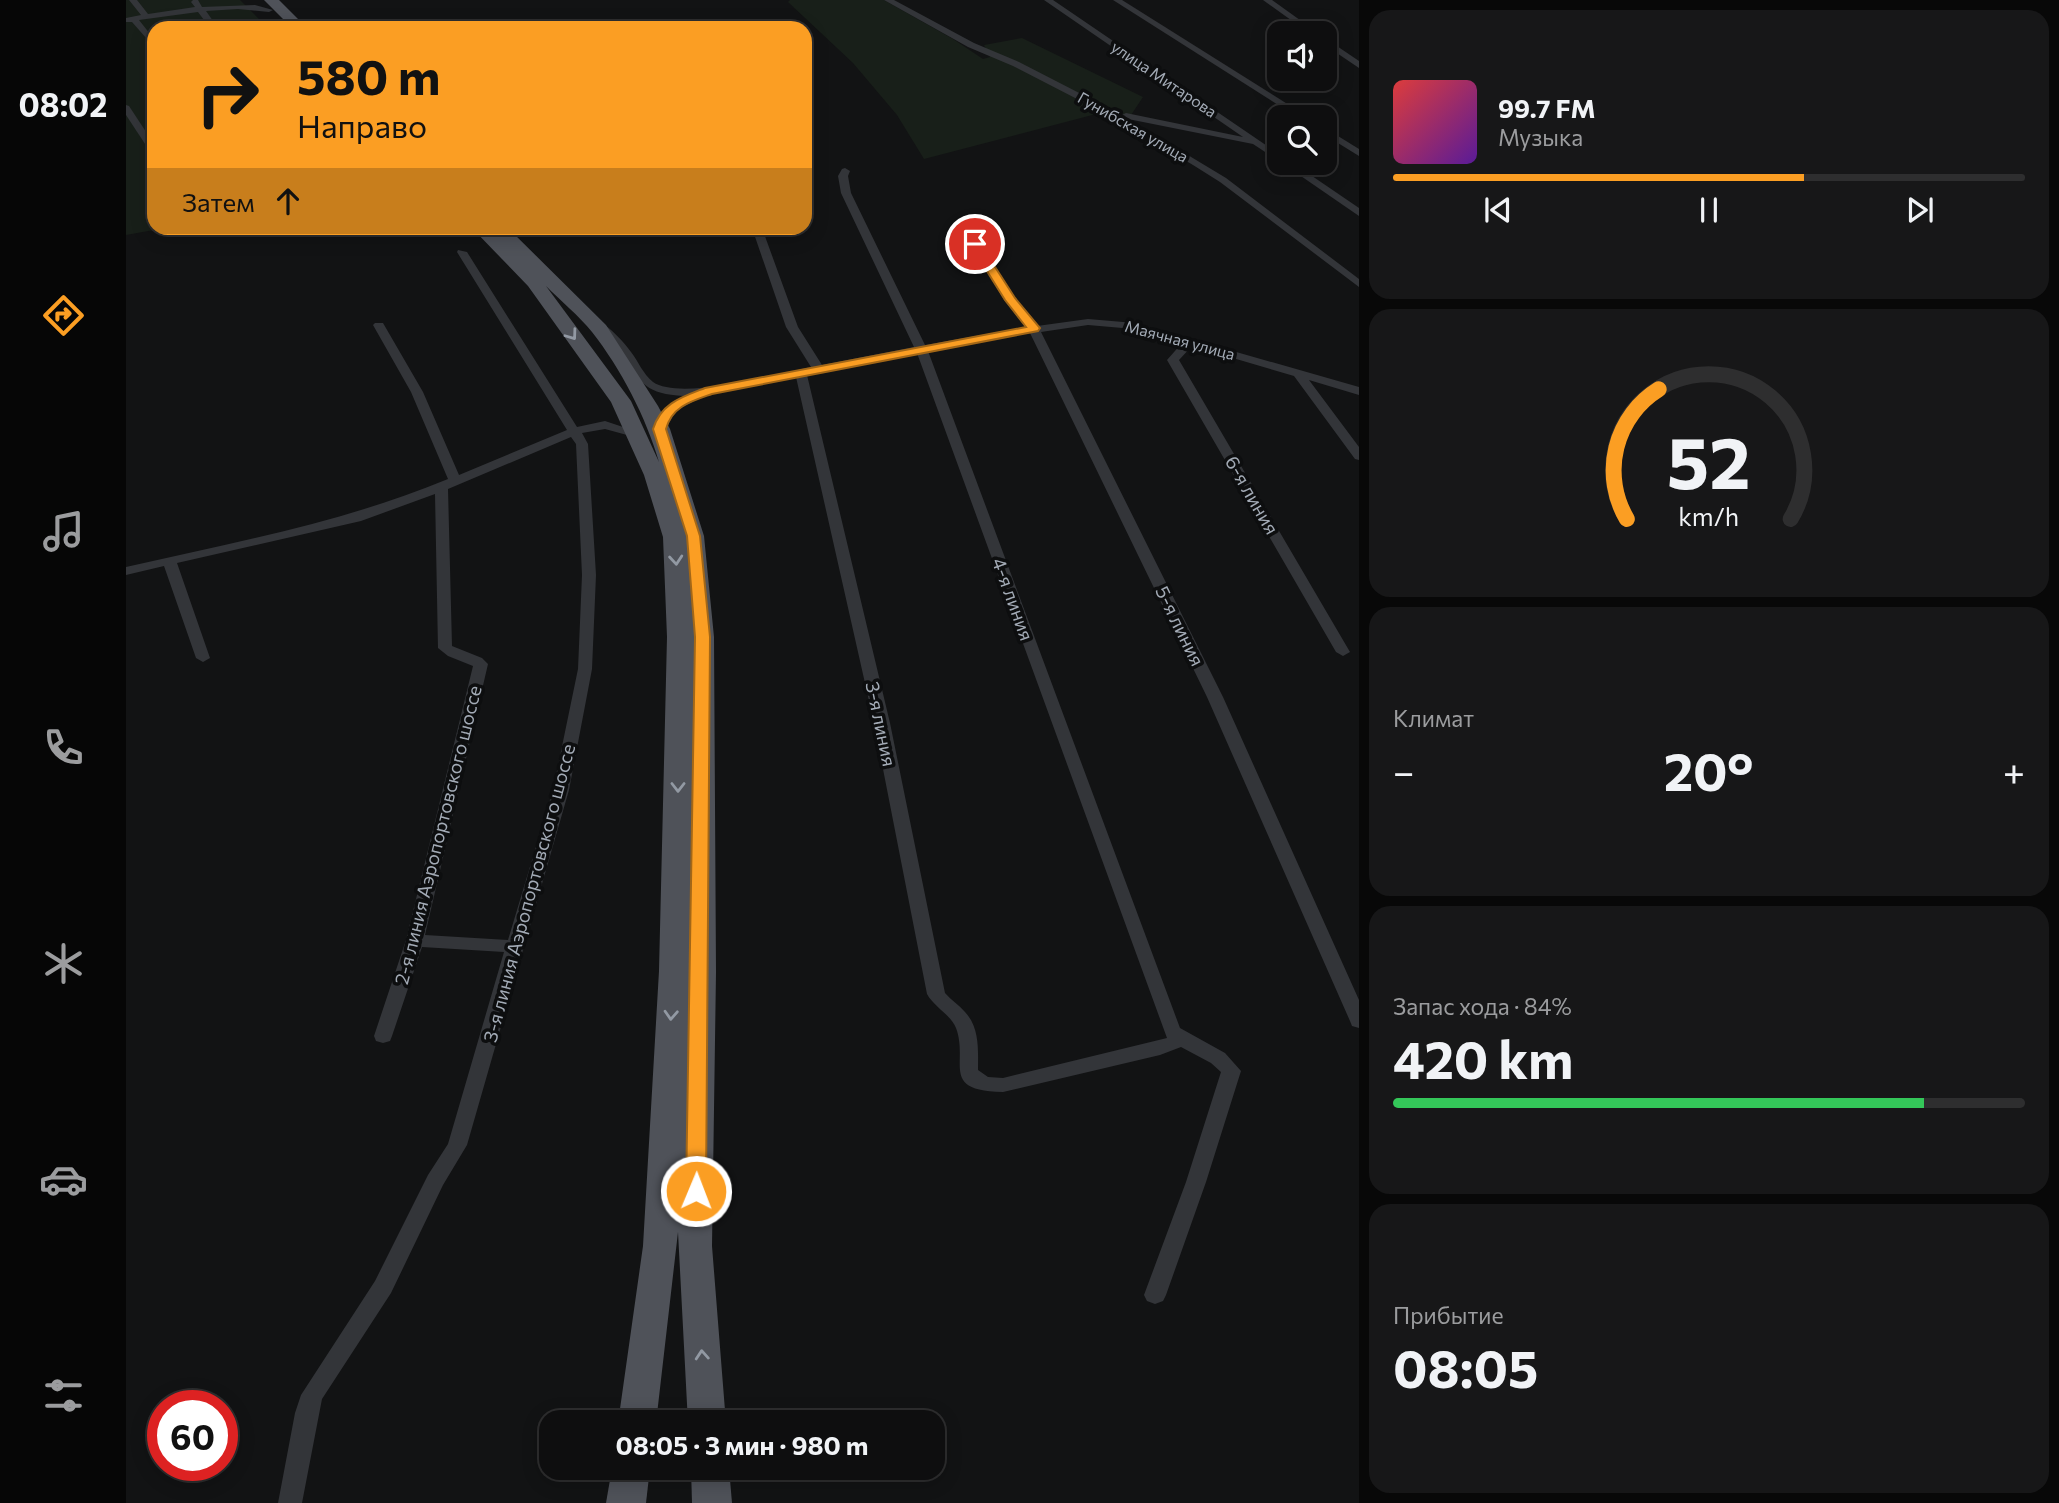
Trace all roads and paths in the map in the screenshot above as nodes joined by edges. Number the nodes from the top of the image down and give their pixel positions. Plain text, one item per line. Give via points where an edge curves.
1 (133, 0) edge
2 (193, 0) edge
3 (247, 0) edge
4 (888, 0) edge
5 (1048, 0) edge
6 (1117, 0) edge
7 (1267, 0) edge
8 (266, 3) edge
9 (233, 5) junction
10 (201, 9) junction
11 (147, 18) junction
12 (130, 20) edge
13 (209, 21) edge
14 (280, 21) edge
15 (290, 21) edge
16 (1297, 21) edge
17 (147, 37) edge
18 (1337, 49) edge
19 (1359, 65) edge
20 (1284, 105) edge
21 (126, 108) edge
22 (1113, 114) junction
23 (1337, 139) edge
24 (147, 140) edge
25 (1258, 143) junction
26 (1267, 149) edge
27 (1359, 153) edge
28 (845, 171) dead end
29 (1304, 175) edge
30 (1359, 214) edge
31 (487, 235) edge
32 (506, 235) edge
33 (759, 235) edge
34 (975, 244) dead end
35 (462, 252) dead end
36 (1359, 284) edge
37 (588, 317) junction
38 (379, 325) dead end
39 (1034, 328) junction
40 (1190, 342) junction
41 (922, 351) junction
42 (819, 370) junction
43 (1298, 373) junction
44 (801, 374) junction
45 (709, 391) junction
46 (1359, 391) edge
47 (621, 401) junction
48 (594, 426) junction
49 (575, 431) junction
50 (649, 431) junction
51 (1359, 456) edge
52 (448, 485) junction
53 (169, 561) junction
54 (126, 571) edge
55 (1343, 652) dead end
56 (203, 658) dead end
57 (415, 940) junction
58 (516, 947) junction
59 (1359, 1021) edge
60 (383, 1036) dead end
61 (1176, 1036) junction
62 (1155, 1295) dead end
63 (639, 1410) edge
64 (706, 1410) edge
65 (629, 1480) edge
66 (711, 1480) edge
67 (290, 1503) edge
68 (626, 1503) edge
69 (712, 1503) edge

1 - 11 street
2 - 10 street
3 - 9 street
4 - 22 street, Гунибская улица
5 - 25 street, улица Митарова
6 - 20 street
7 - 16 street
8 - 9 street
8 - 14 main road
8 - 15 main road
9 - 10 street
10 - 11 street
10 - 13 street
11 - 12 street
12 - 17 street
18 - 19 street
21 - 24 street
22 - 25 street
22 - 36 street, Гунибская улица via 1223,180
23 - 27 street
25 - 26 street, улица Митарова
28 - 41 street, 4-я линия via 846,193
29 - 30 street
31 -> 47 main road via 534,282
32 - 37 main road
33 - 42 street via 792,327
34 - 39 street, 5-я линия via 1010,300
35 - 49 street, 3-я линия Аэропортовского шоссе
37 - 45 street via 611,334 646,385 677,394
37 - 50 main road via 600,329
38 - 52 street, 2-я линия Аэропортовского шоссе via 417,392
39 - 40 street, Маячная улица via 1111,323
39 - 41 street, Маячная улица
39 - 59 street, 5-я линия via 1215,698
40 - 43 street, Маячная улица
40 - 55 street, 6-я линия via 1173,359
41 - 42 street, Маячная улица
41 - 61 street, 4-я линия
42 - 44 street, Маячная улица
43 - 46 street, Маячная улица
43 - 51 street
44 - 45 street, Маячная улица
44 - 61 street, 3-я линия via 882,723 936,994 962,1020 968,1073 990,1085 1003,1085 1160,1048
45 - 50 street via 679,402
47 - 48 street via 617,410
47 - 50 main road
48 - 49 street
48 - 50 street
49 - 52 street
49 - 58 street, 3-я линия Аэропортовского шоссе via 582,444 588,523 585,669 561,790
50 -> 63 main road via 655,475 674,537 679,592 679,721 674,971 660,1245
64 -> 50 main road via 695,1246 702,637 693,536
52 - 53 street via 356,518
52 - 57 street, 2-я линия Аэропортовского шоссе via 445,648 481,664
53 - 54 street
53 - 56 street
57 - 58 street
57 - 60 street, 2-я линия Аэропортовского шоссе
58 - 67 street, 3-я линия Аэропортовского шоссе via 457,1145 383,1287 312,1395
61 - 62 street via 1205,1048 1231,1071
65 - 68 main road
66 - 69 main road

